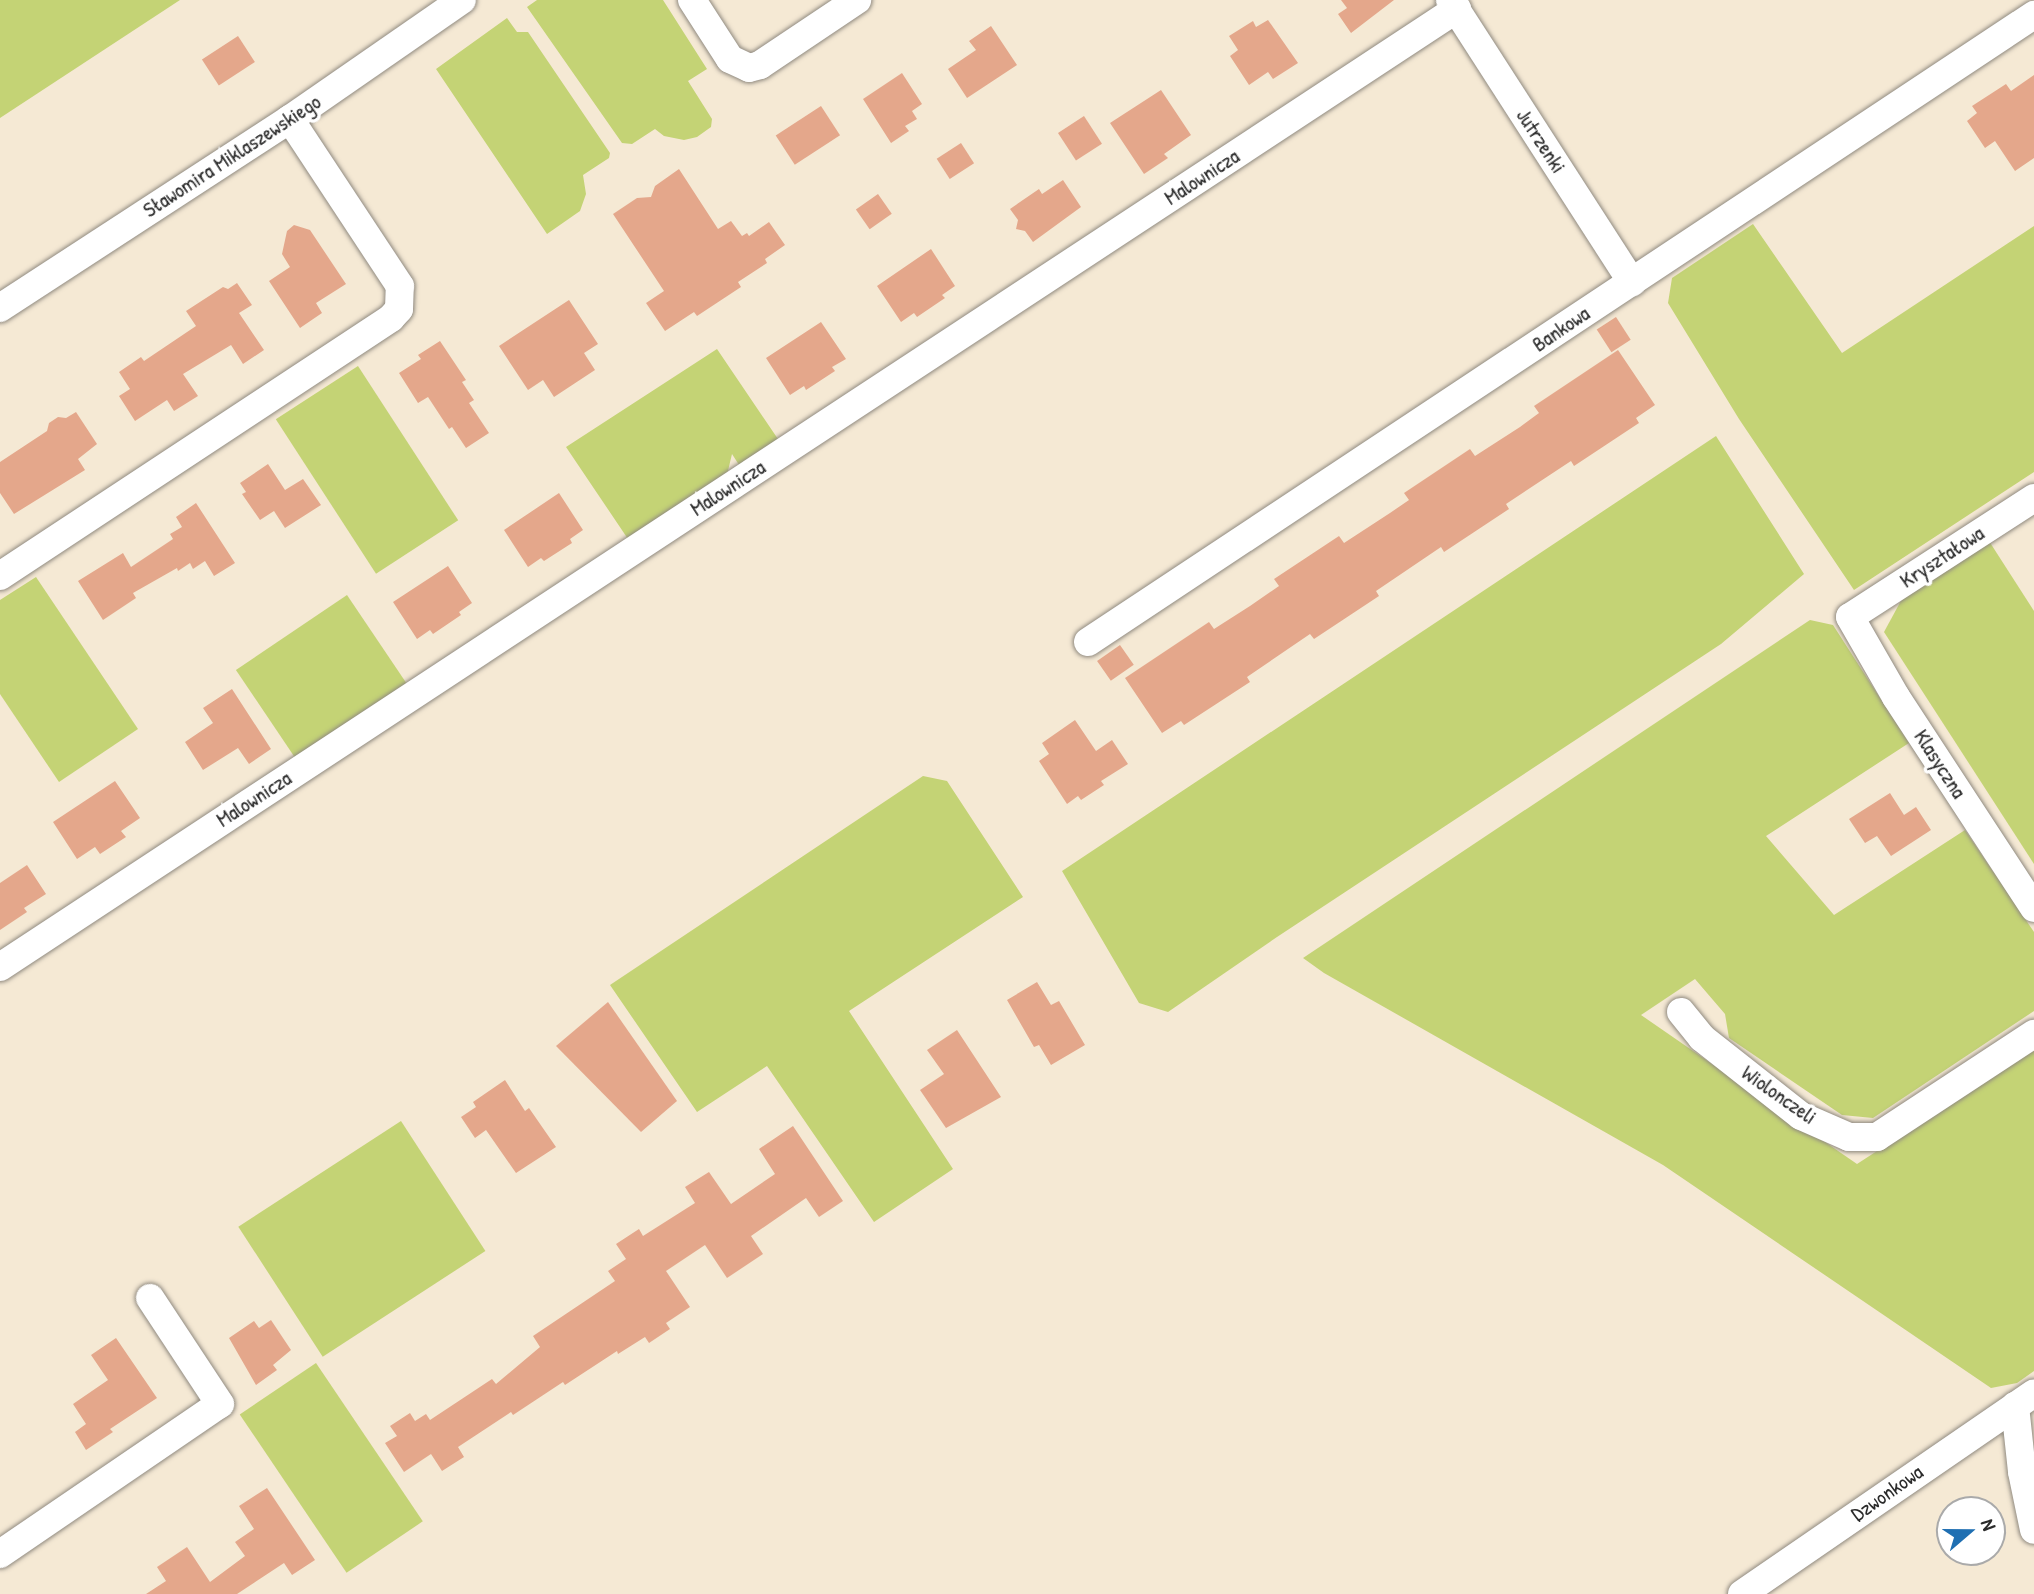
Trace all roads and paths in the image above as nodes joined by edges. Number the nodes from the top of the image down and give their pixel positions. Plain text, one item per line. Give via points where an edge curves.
1 (692, 0) edge
2 (857, 0) edge
3 (458, 1) edge
4 (1454, 5) edge
5 (2034, 15) edge
6 (290, 120) junction
7 (1632, 282) junction
8 (0, 308) edge
9 (2034, 498) edge
10 (0, 576) edge
11 (1850, 617) joint
12 (1088, 642) dead end
13 (2034, 908) edge
14 (0, 967) edge
15 (1681, 1012) dead end
16 (2034, 1034) edge
17 (150, 1298) dead end
18 (2025, 1399) edge
19 (2034, 1530) edge
20 (0, 1554) edge
21 (1742, 1594) edge

1 - 2 street via 730,59 749,68
3 - 6 street, Sławomira Miklaszewskiego
4 - 7 street, Jutrzenki
4 - 14 street, Malownicza
5 - 7 street, Bankowa
6 - 8 street, Sławomira Miklaszewskiego
6 - 10 street via 400,286 399,309
7 - 12 street, Bankowa
9 - 11 street, Kryształowa
11 - 13 street, Klasyczna via 1896,697
15 - 16 street, Wiolonczeli via 1702,1038 1801,1116 1849,1137 1877,1137
17 - 20 street via 220,1404
18 - 19 street via 2022,1472
18 - 21 street, Dzwonkowa

